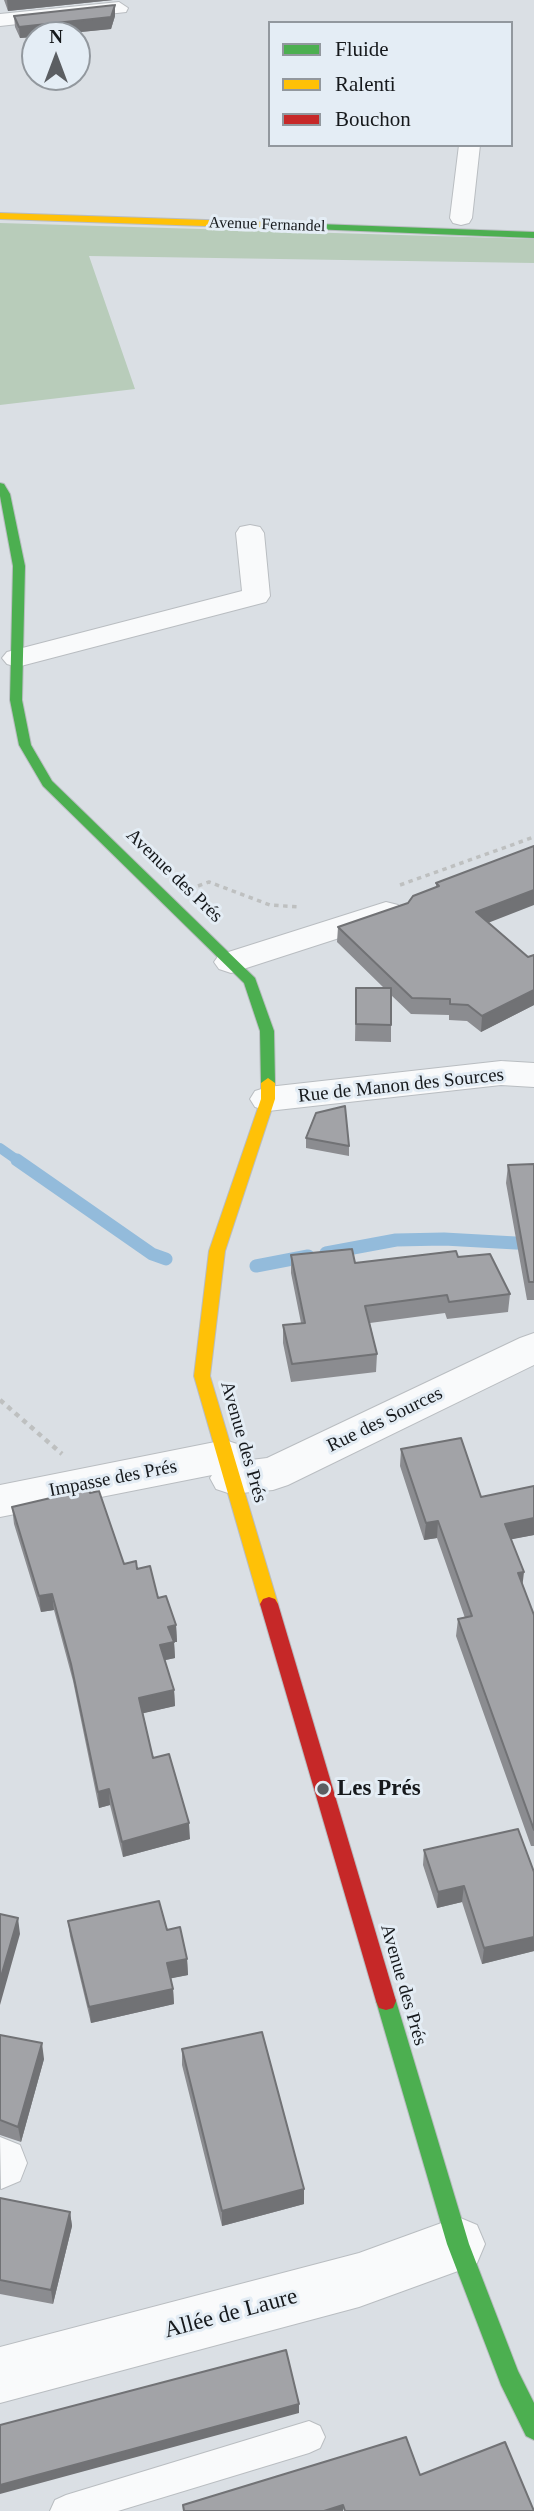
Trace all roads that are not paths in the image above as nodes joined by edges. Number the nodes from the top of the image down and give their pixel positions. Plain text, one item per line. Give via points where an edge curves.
1 (119, 8) dead end
2 (0, 20) edge
3 (470, 147) edge
4 (0, 202) edge
5 (0, 216) edge
6 (461, 218) junction
7 (534, 220) edge
8 (534, 235) edge
9 (2, 497) edge
10 (250, 533) dead end
11 (9, 611) edge
12 (17, 658) junction
13 (394, 898) road end
14 (231, 962) junction
15 (534, 1075) edge
16 (268, 1099) junction
17 (534, 1348) edge
18 (228, 1467) junction
19 (0, 1501) edge
20 (458, 2244) junction
21 (0, 2375) edge
22 (534, 2428) edge
23 (309, 2437) dead end
24 (66, 2511) edge

1 - 2 street
3 - 6 street
4 - 6 street, Avenue Fernandel
5 - 8 street, Avenue Fernandel
6 - 7 street, Avenue Fernandel
9 - 11 street, Avenue des Prés via 19,566
10 - 12 street via 256,596
11 - 12 street, Avenue des Prés
12 - 14 street, Avenue des Prés via 16,700 25,745 47,783
13 - 14 street
14 - 16 street, Avenue des Prés via 250,981 267,1031
15 - 16 street, Rue de Manon des Sources via 501,1073
16 - 18 street, Avenue des Prés via 217,1251 202,1376
17 - 18 street, Rue des Sources via 273,1474
18 - 19 street, Impasse des Prés via 94,1482
18 - 20 street, Avenue des Prés
20 - 21 street, Allée de Laure via 359,2280
20 - 22 street, Avenue des Prés via 509,2377
23 - 24 lane

